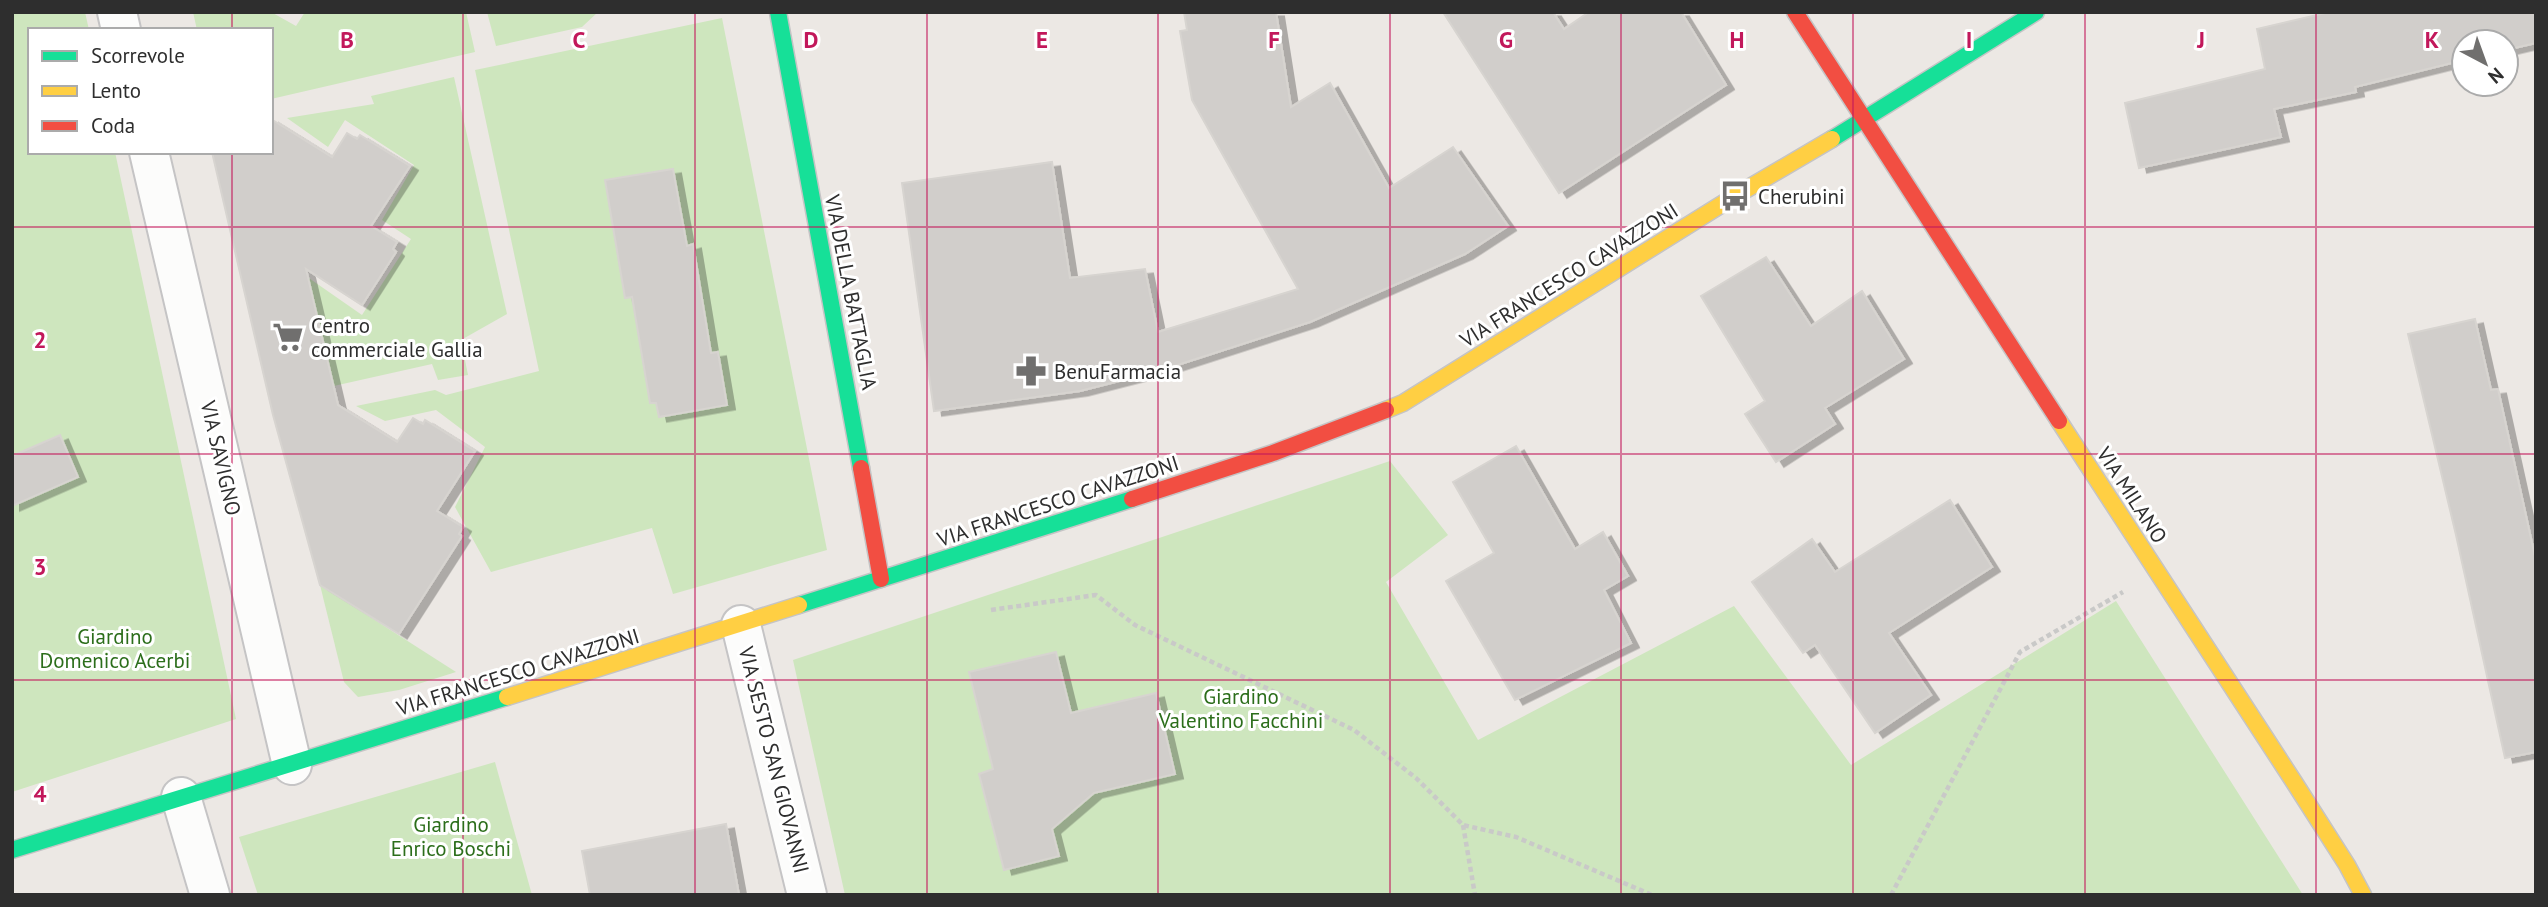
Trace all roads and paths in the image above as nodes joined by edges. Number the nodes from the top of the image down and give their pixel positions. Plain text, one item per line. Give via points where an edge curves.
1 (778, 12) edge
2 (1795, 12) edge
3 (2036, 12) edge
4 (1863, 120) junction
5 (149, 154) edge
6 (2157, 572) junction
7 (881, 579) junction
8 (991, 610) dead end
9 (741, 625) junction
10 (292, 765) junction
11 (181, 797) junction
12 (1463, 825) junction
13 (12, 850) edge
14 (210, 895) edge
15 (807, 895) edge
16 (1475, 895) edge
17 (1652, 895) edge
18 (1891, 895) edge
19 (2363, 895) edge

1 - 7 street, VIA DELLA BATTAGLIA
2 - 4 street, VIA MILANO
3 - 4 street, VIA FRANCESCO CAVAZZONI
4 - 6 street, VIA MILANO
4 - 7 street, VIA FRANCESCO CAVAZZONI via 1403,403 1273,453
5 - 10 street, VIA SAVIGNO
6 - 18 path via 2020,652
6 - 19 street, VIA MILANO
7 - 9 street, VIA FRANCESCO CAVAZZONI
8 - 12 path via 1096,594 1135,625 1354,730 1416,778
9 - 10 street, VIA FRANCESCO CAVAZZONI
9 - 15 street, VIA SESTO SAN GIOVANNI
10 - 11 street, VIA FRANCESCO CAVAZZONI
11 - 13 street, VIA FRANCESCO CAVAZZONI
11 - 14 street
12 - 16 path
12 - 17 path via 1516,837

